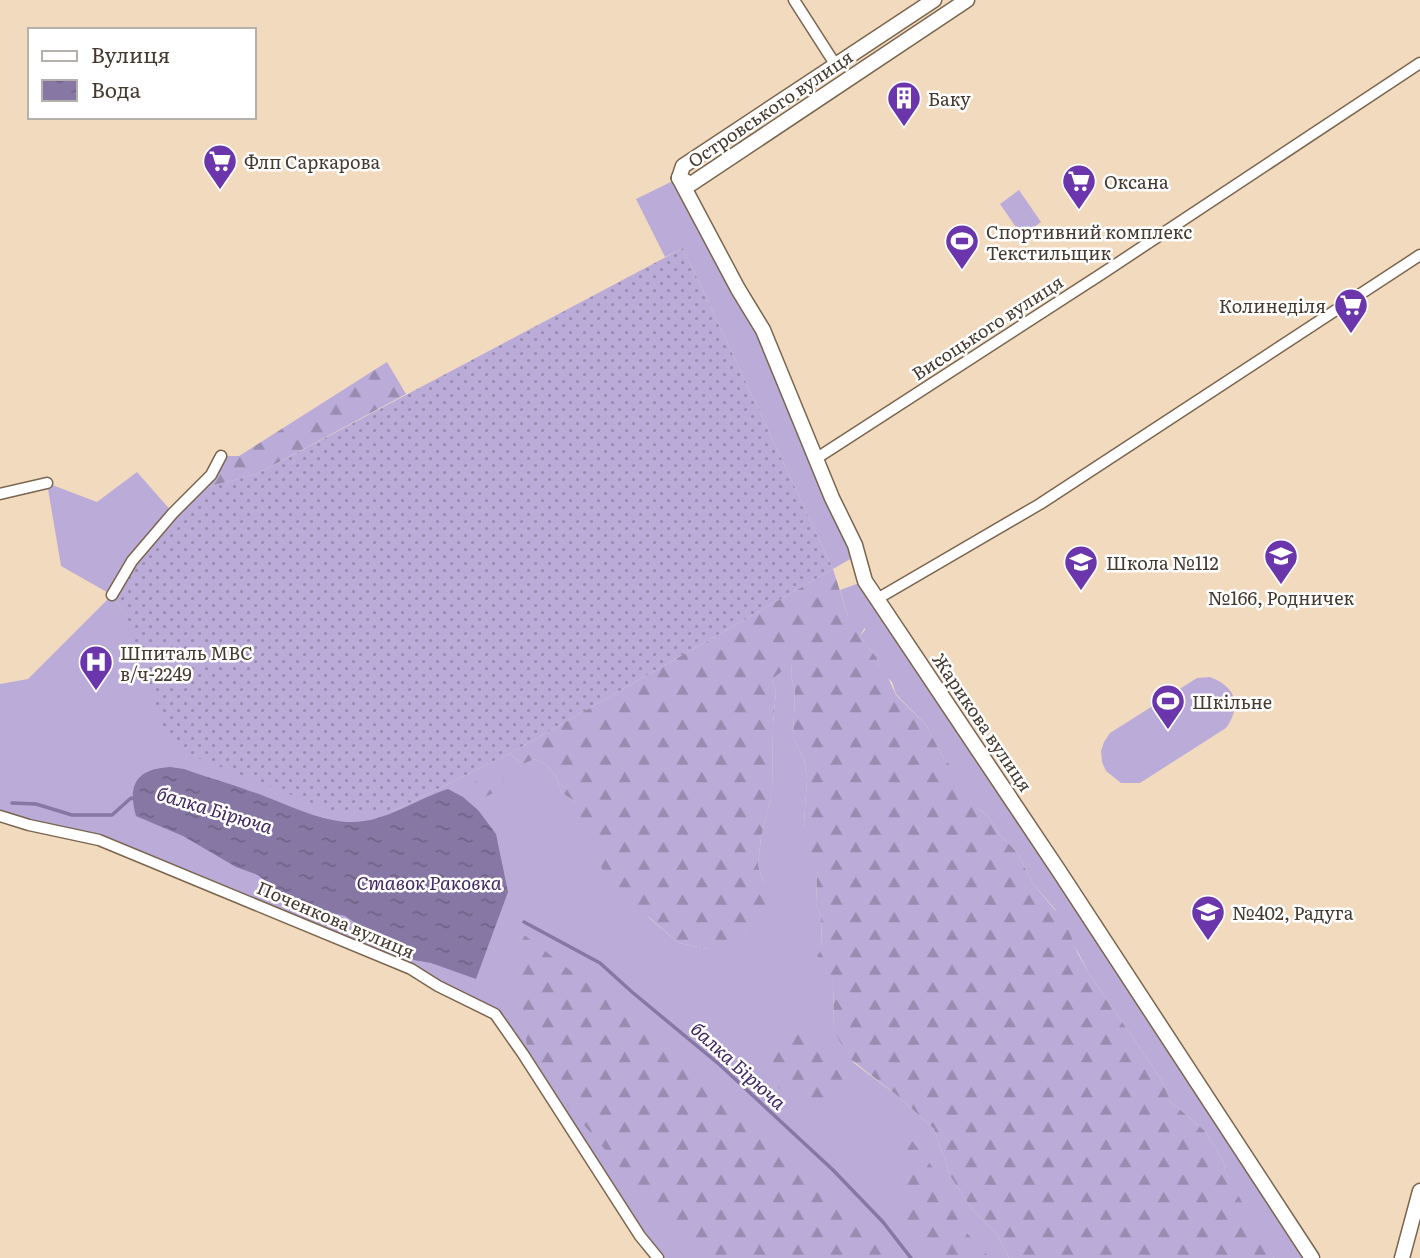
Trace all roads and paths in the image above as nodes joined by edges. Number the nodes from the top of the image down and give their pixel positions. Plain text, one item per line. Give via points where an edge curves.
1 (794, 0) edge
2 (934, 0) edge
3 (967, 0) edge
4 (1420, 63) edge
5 (835, 64) junction
6 (679, 178) junction
7 (1420, 256) edge
8 (221, 456) dead end
9 (817, 458) junction
10 (47, 483) dead end
11 (0, 494) edge
12 (112, 595) dead end
13 (877, 599) junction
14 (0, 816) edge
15 (1420, 1191) edge
16 (658, 1258) edge
17 (1312, 1258) edge
18 (1402, 1258) edge

1 - 5 street
2 - 5 street, Островського вулиця
3 - 6 street, Островського вулиця via 691,184
4 - 9 street, Висоцького вулиця
5 - 6 street, Островського вулиця via 683,166
6 - 9 street, Жарикова вулиця via 763,331
7 - 13 street via 1040,504
8 - 12 street via 211,475 132,561
9 - 13 street, Жарикова вулиця via 859,554 865,580
10 - 11 street
13 - 17 street, Жарикова вулиця
14 - 16 street, Поченкова вулиця via 99,840 411,969 495,1014
15 - 18 street

